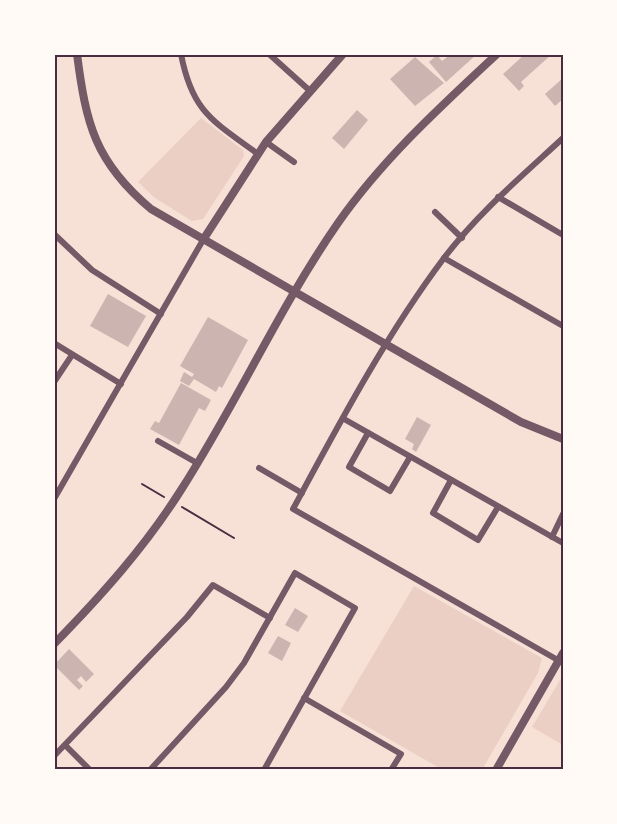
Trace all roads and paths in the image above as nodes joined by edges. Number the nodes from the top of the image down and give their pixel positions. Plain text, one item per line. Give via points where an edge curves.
1 (77, 54) edge
2 (181, 54) edge
3 (268, 54) edge
4 (343, 54) edge
5 (497, 54) edge
6 (309, 90) junction
7 (563, 138) edge
8 (266, 142) junction
9 (258, 153) junction
10 (294, 162) dead end
11 (498, 197) junction
12 (435, 212) dead end
13 (54, 234) edge
14 (563, 235) edge
15 (462, 238) junction
16 (203, 240) junction
17 (444, 258) junction
18 (294, 292) junction
19 (161, 314) junction
20 (563, 326) edge
21 (54, 343) edge
22 (387, 345) junction
23 (72, 355) junction
24 (54, 382) edge
25 (121, 384) junction
26 (344, 419) junction
27 (368, 433) junction
28 (563, 439) edge
29 (158, 441) dead end
30 (410, 457) junction
31 (197, 463) junction
32 (259, 468) dead end
33 (451, 480) junction
34 (142, 484) dead end
35 (302, 493) junction
36 (54, 500) edge
37 (172, 502) dead end
38 (181, 507) dead end
39 (498, 507) junction
40 (563, 514) edge
41 (552, 537) junction
42 (234, 538) dead end
43 (563, 543) edge
44 (270, 618) junction
45 (54, 644) edge
46 (562, 659) edge
47 (304, 698) junction
48 (65, 745) junction
49 (54, 756) edge
50 (90, 770) edge
51 (150, 770) edge
52 (264, 770) edge
53 (390, 770) edge
54 (496, 770) edge

1 - 16 street via 87,115 109,166 151,209
2 - 9 street via 186,82 195,101 207,116
3 - 6 street
4 - 6 street
5 - 18 street via 408,138 378,172
6 - 8 street
7 - 11 street
8 - 9 street
8 - 10 street
9 - 16 street
11 - 14 street
11 - 15 street
12 - 15 street
13 - 19 street via 92,270
15 - 17 street
16 - 18 street
16 - 19 street
17 - 20 street
17 - 22 street
18 - 22 street
18 - 31 street
19 - 25 street
21 - 23 street
22 - 26 street
22 - 28 street via 521,422
23 - 24 street
23 - 25 street
25 - 36 street
26 - 27 street
26 - 35 street
27 - 30 street
27 - 30 street via 349,468 390,491
29 - 31 street
30 - 33 street
31 - 45 street via 127,565
32 - 35 street
33 - 39 street
33 - 39 street via 433,513 478,540
34 - 37 path
35 - 46 street via 293,509
38 - 42 path
39 - 41 street
40 - 41 street
41 - 43 street
44 - 47 street via 295,573 355,608
44 - 48 street via 213,585
44 - 51 street via 226,687
46 - 54 street
47 - 52 street
47 - 53 street via 401,754
48 - 49 street
48 - 50 street

